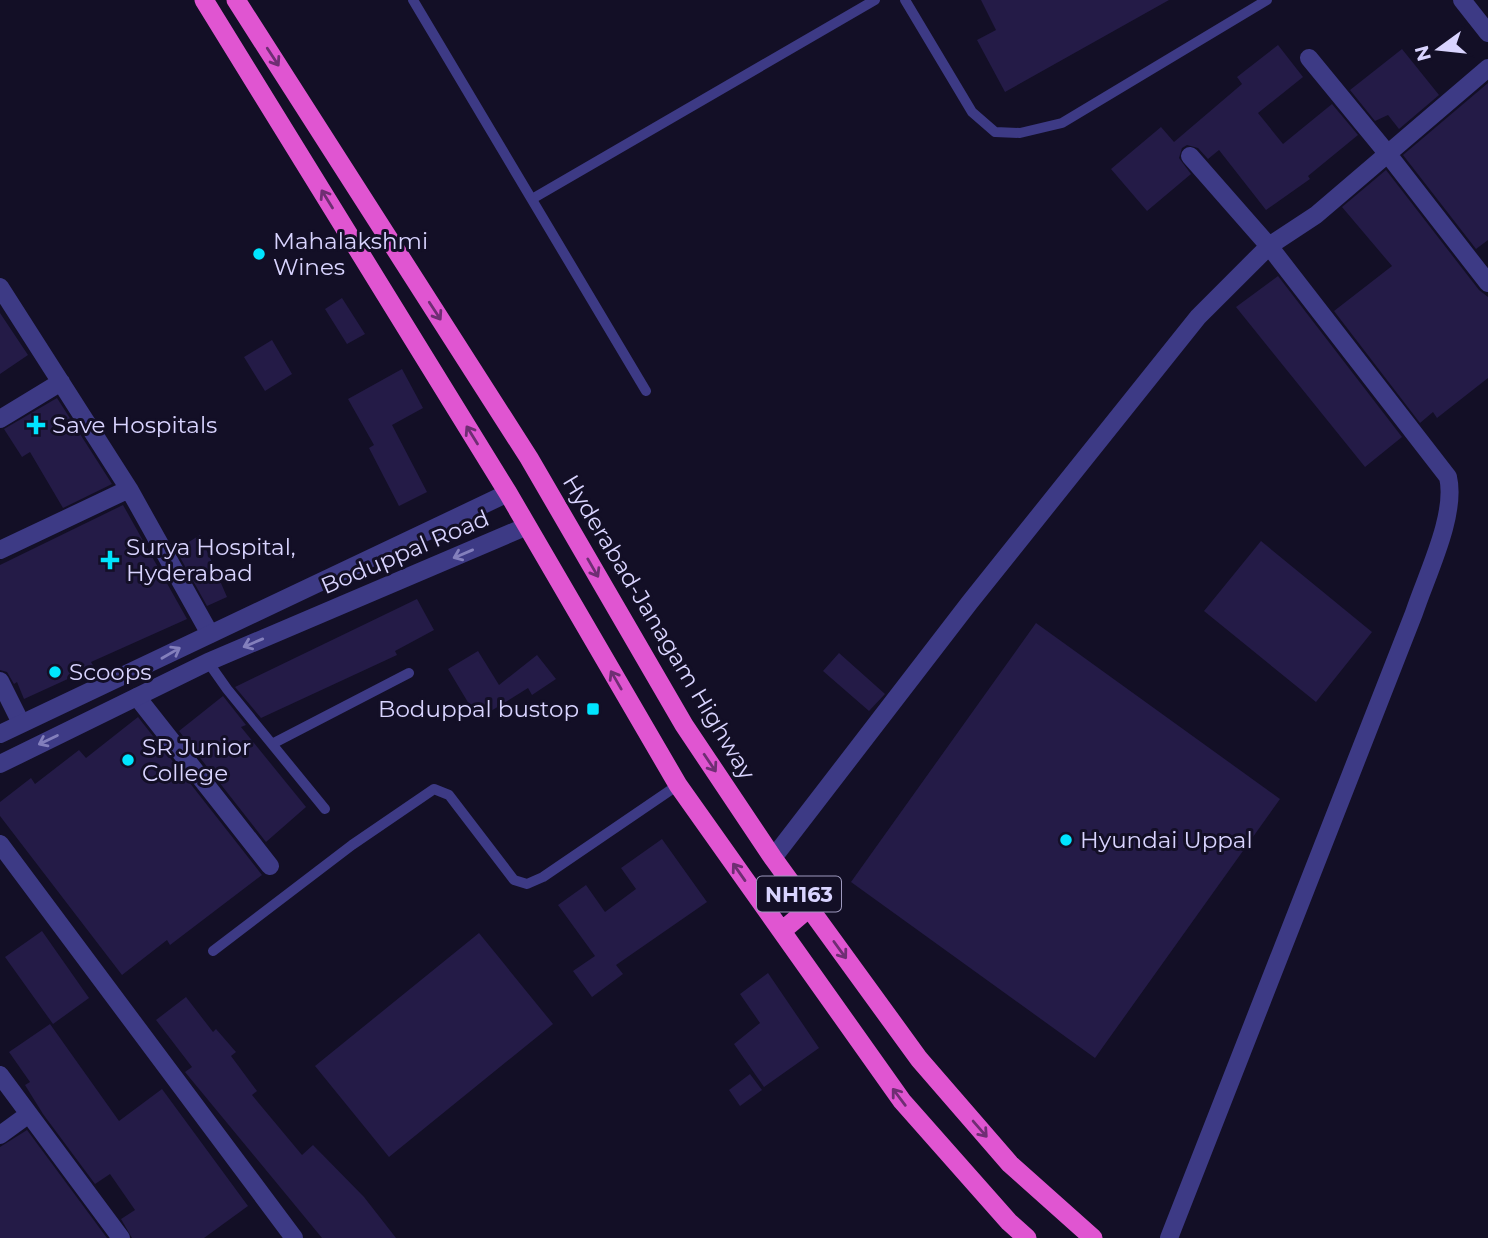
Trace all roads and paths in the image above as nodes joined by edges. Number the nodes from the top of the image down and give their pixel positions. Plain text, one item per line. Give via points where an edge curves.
1 (236, 0) edge
2 (413, 0) edge
3 (875, 0) edge
4 (905, 0) edge
5 (1267, 0) edge
6 (1462, 0) edge
7 (208, 1) edge
8 (1488, 33) edge
9 (1309, 58) dead end
10 (1488, 68) edge
11 (1387, 153) junction
12 (1190, 156) dead end
13 (532, 199) junction
14 (1269, 246) junction
15 (1488, 283) edge
16 (0, 287) edge
17 (61, 382) junction
18 (646, 391) dead end
19 (0, 419) edge
20 (129, 489) junction
21 (508, 493) junction
22 (525, 527) junction
23 (0, 550) edge
24 (210, 634) junction
25 (208, 662) junction
26 (409, 673) dead end
27 (0, 681) edge
28 (137, 697) junction
29 (21, 723) junction
30 (0, 734) edge
31 (272, 744) junction
32 (0, 764) edge
33 (678, 785) junction
34 (325, 809) dead end
35 (0, 844) edge
36 (773, 858) junction
37 (270, 866) dead end
38 (809, 908) junction
39 (782, 931) junction
40 (213, 951) dead end
41 (0, 1075) edge
42 (29, 1114) junction
43 (0, 1135) edge
44 (121, 1238) edge
45 (294, 1238) edge
46 (1027, 1238) edge
47 (1093, 1238) edge
48 (1169, 1238) edge

1 -> 36 highway, Hyderabad-Janagam Highway / NH163 via 529,458 684,725
2 - 13 lane
3 - 13 lane
4 - 5 lane via 972,112 995,132 1020,133 1062,123
6 - 8 street
21 -> 7 highway, NH163
9 - 11 street
10 - 11 street
11 - 14 street via 1317,215
11 - 15 street
12 - 14 street
13 - 18 lane
14 - 36 street via 1190,328
14 - 48 street via 1448,477 1451,492 1413,614
16 - 17 street
17 - 19 street
17 - 20 street
20 - 23 street
20 - 24 street
21 - 22 highway, NH163
21 - 24 street, Boduppal Road
22 -> 25 street, Boduppal Road
33 -> 22 highway, NH163
29 -> 24 street, Boduppal Road
25 - 28 street, Boduppal Road
25 - 31 lane
26 - 31 lane
27 - 29 street
28 -> 32 street, Boduppal Road
28 - 37 street
29 - 30 street, Boduppal Road
31 - 34 lane
39 -> 33 highway, NH163
33 - 40 lane via 527,884 514,880 449,795 434,789
35 - 45 street
36 - 38 highway, Hyderabad-Janagam Highway / NH163
38 - 39 highway
38 -> 47 highway, Hyderabad-Janagam Highway / NH163 via 919,1059 1000,1154
46 -> 39 highway, NH163 via 902,1101
41 - 42 street
42 - 43 street
42 - 44 street

